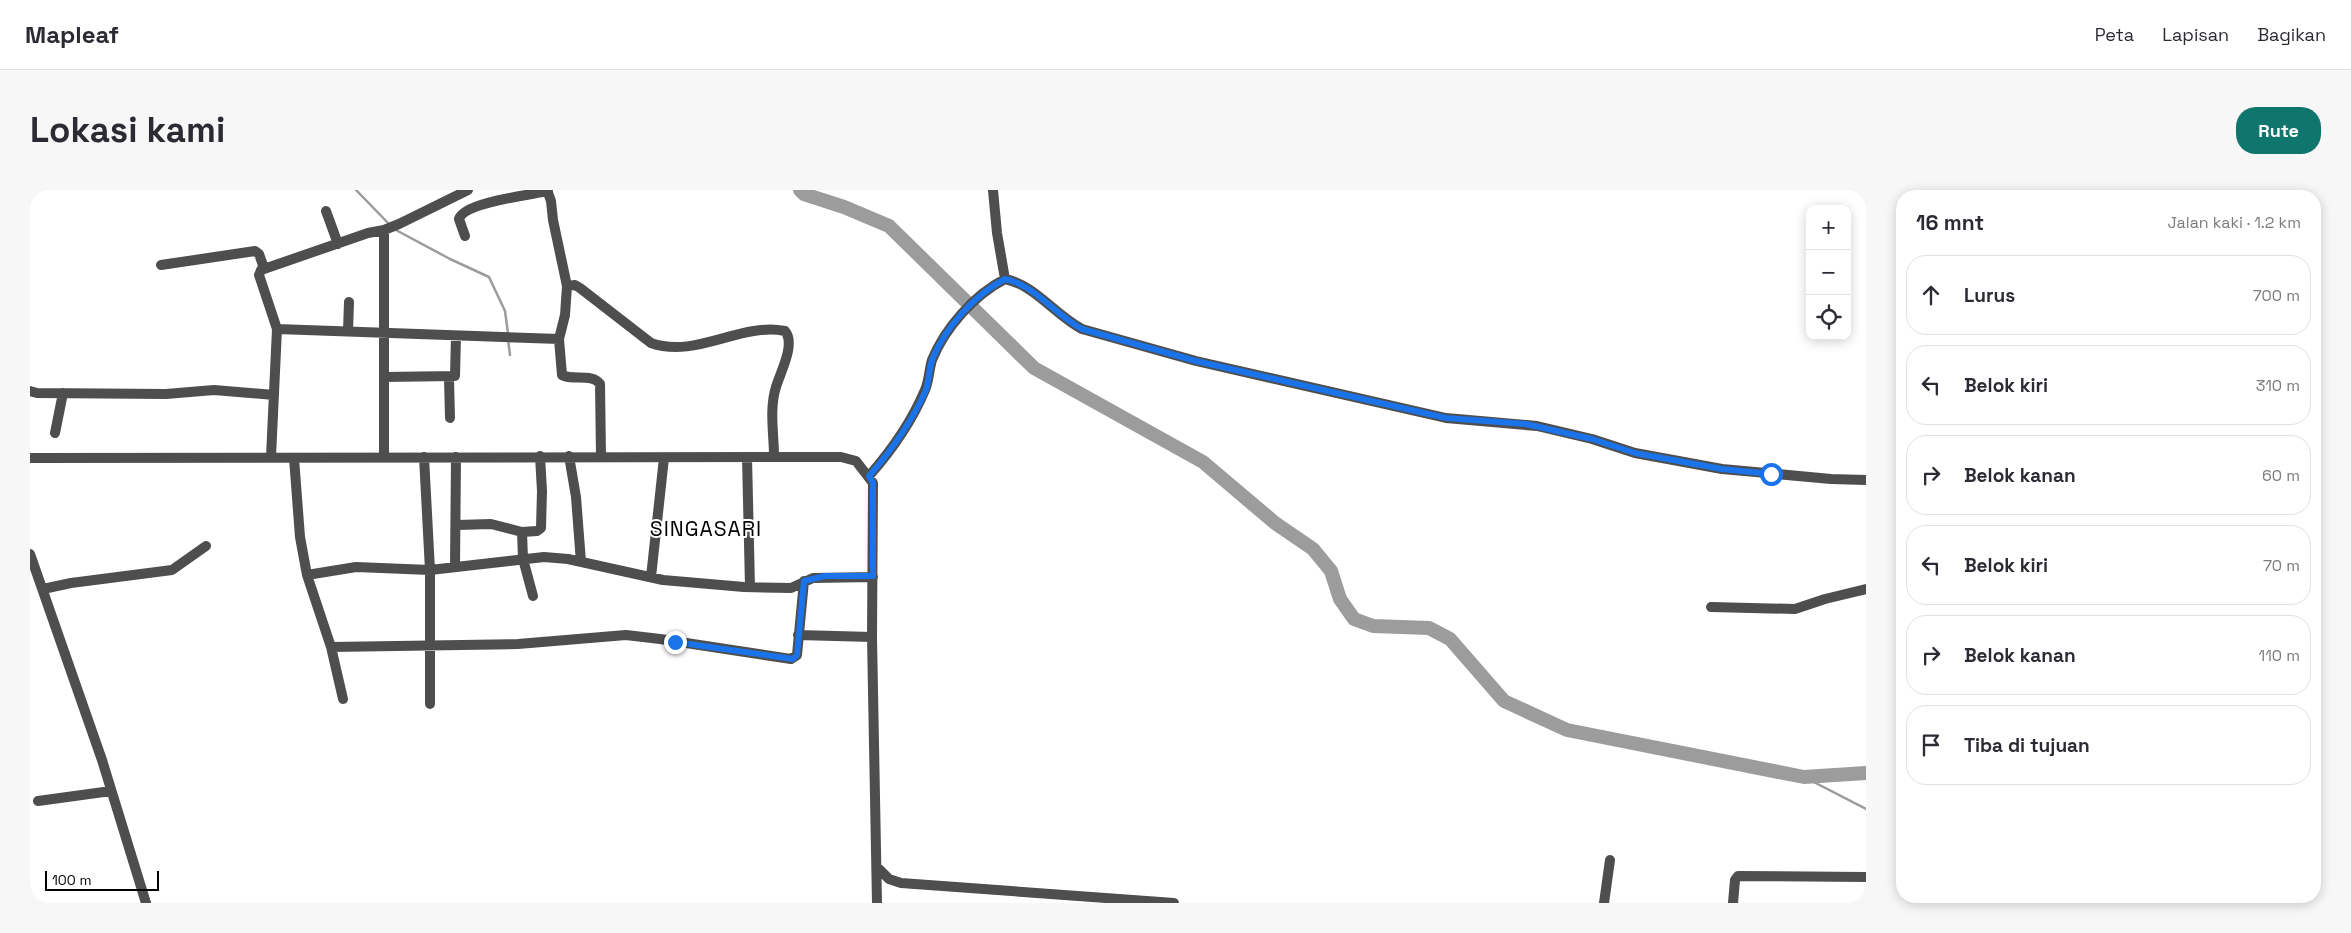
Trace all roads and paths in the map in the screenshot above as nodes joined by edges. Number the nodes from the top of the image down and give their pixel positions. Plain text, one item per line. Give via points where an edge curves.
1 (468, 190) edge
2 (993, 190) edge
3 (547, 191) edge
4 (326, 211) dead end
5 (391, 227) junction
6 (465, 236) dead end
7 (338, 244) junction
8 (161, 265) dead end
9 (264, 268) junction
10 (1005, 279) junction
11 (567, 286) junction
12 (349, 302) dead end
13 (277, 329) junction
14 (348, 331) junction
15 (385, 332) junction
16 (456, 336) junction
17 (559, 340) junction
18 (384, 377) junction
19 (449, 378) junction
20 (30, 391) edge
21 (63, 393) junction
22 (274, 394) junction
23 (450, 418) dead end
24 (56, 434) dead end
25 (540, 456) junction
26 (569, 456) junction
27 (601, 456) junction
28 (271, 457) junction
29 (384, 457) junction
30 (456, 457) junction
31 (747, 457) junction
32 (774, 457) junction
33 (30, 458) edge
34 (294, 458) junction
35 (424, 458) junction
36 (664, 458) junction
37 (869, 476) junction
38 (1866, 480) edge
39 (457, 525) junction
40 (522, 532) junction
41 (206, 546) dead end
42 (30, 554) edge
43 (523, 559) junction
44 (581, 562) junction
45 (456, 567) junction
46 (430, 570) junction
47 (307, 575) junction
48 (873, 576) junction
49 (651, 577) junction
50 (804, 581) junction
51 (750, 587) junction
52 (43, 589) junction
53 (1866, 590) edge
54 (533, 596) dead end
55 (1711, 607) dead end
56 (798, 635) junction
57 (872, 637) junction
58 (430, 645) junction
59 (331, 647) junction
60 (343, 699) dead end
61 (430, 704) dead end
62 (111, 791) junction
63 (38, 801) dead end
64 (1610, 860) dead end
65 (877, 867) junction
66 (1866, 878) edge
67 (146, 903) edge
68 (877, 903) edge
69 (1174, 903) edge
70 (1604, 903) edge
71 (1733, 903) edge

1 - 5 street
2 - 10 street
3 - 6 street via 514,196 465,212 459,219
3 - 11 street
4 - 7 street
5 - 7 street
5 - 15 street
7 - 9 street
8 - 9 street via 255,251
9 - 13 street via 259,276
10 - 37 street via 984,293 956,322 936,351 927,388 911,417
10 - 38 street via 1032,292 1082,329 1270,379 1446,418 1536,426 1635,453 1722,469
11 - 17 street
11 - 32 street via 580,288 651,343 660,346 685,346 762,329 785,332 789,339 788,351 775,390 772,413
12 - 14 street
13 - 14 street
13 - 22 street
14 - 15 street
15 - 16 street
15 - 18 street
16 - 17 street
16 - 19 street via 456,374
17 - 27 street via 562,375 593,379 600,384
18 - 19 street
18 - 29 street
19 - 23 street
20 - 21 street
21 - 22 street via 166,394 214,390
21 - 24 street
22 - 28 street
25 - 26 street
25 - 30 street
25 - 40 street via 541,528
26 - 27 street
26 - 44 street
27 - 36 street
28 - 33 street
28 - 34 street
29 - 34 street
29 - 35 street
30 - 35 street
30 - 39 street
31 - 32 street
31 - 36 street
31 - 51 street
32 - 37 street via 849,457 856,460
34 - 47 street via 300,538
35 - 46 street
36 - 49 street
37 - 48 street via 873,483
39 - 40 street via 491,524
39 - 45 street
40 - 43 street
41 - 52 street via 172,570
42 - 52 street
43 - 44 street via 544,557
43 - 45 street
43 - 54 street
44 - 49 street
45 - 46 street
46 - 47 street via 356,567
46 - 58 street
47 - 59 street
48 - 50 street via 825,576
48 - 57 street
49 - 51 street
50 - 51 street via 791,588
50 - 56 street
52 - 62 street
53 - 55 street via 1795,609
56 - 57 street
56 - 58 street via 797,655 791,659 626,635 518,644
57 - 65 street
58 - 59 street
58 - 61 street
59 - 60 street
62 - 63 street
62 - 67 street
64 - 70 street
65 - 68 street
65 - 69 street via 889,879 901,883
66 - 71 street via 1738,876

